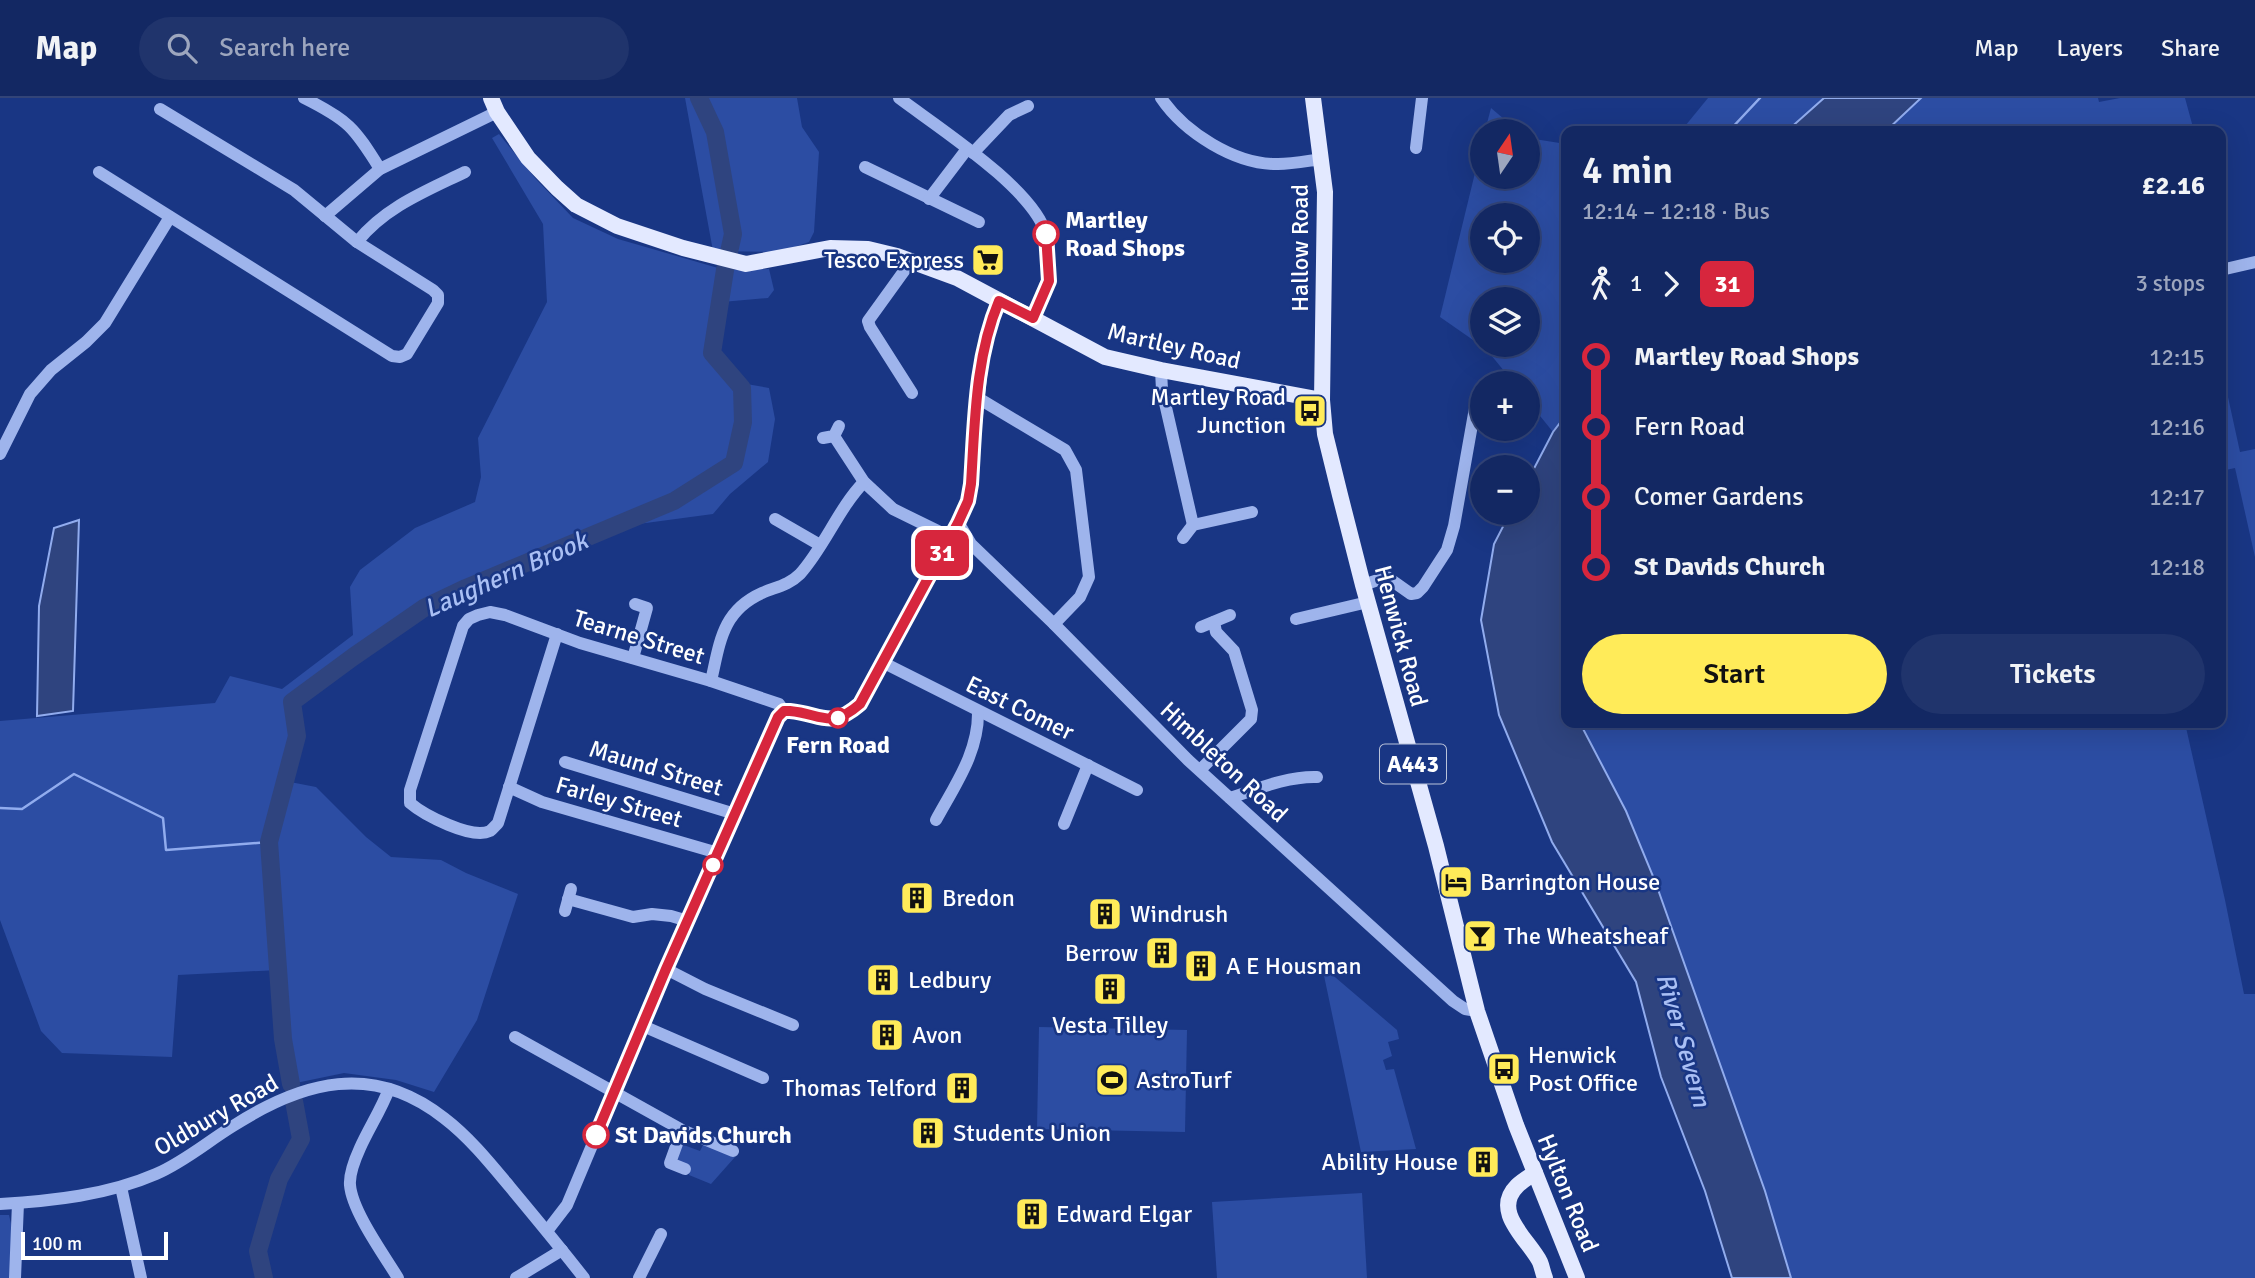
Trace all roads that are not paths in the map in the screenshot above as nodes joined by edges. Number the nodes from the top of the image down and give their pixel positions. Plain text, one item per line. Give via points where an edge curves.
1 (304, 98) edge
2 (899, 98) edge
3 (1161, 98) edge
4 (1313, 98) edge
5 (1422, 98) edge
6 (494, 105) edge
7 (1028, 106) dead end
8 (160, 109) dead end
9 (1416, 148) dead end
10 (970, 151) junction
11 (1322, 159) junction
12 (865, 167) dead end
13 (380, 169) junction
14 (99, 172) dead end
15 (465, 172) dead end
16 (929, 199) junction
17 (325, 216) junction
18 (170, 217) junction
19 (979, 222) dead end
20 (357, 242) junction
21 (912, 260) junction
22 (2255, 262) edge
23 (2226, 269) edge
24 (999, 301) junction
25 (1033, 318) junction
26 (1161, 370) junction
27 (910, 383) dead end
28 (978, 398) junction
29 (1322, 400) junction
30 (832, 433) dead end
31 (1470, 436) edge
32 (0, 454) edge
33 (864, 482) junction
34 (1253, 511) dead end
35 (773, 519) dead end
36 (958, 523) junction
37 (1193, 525) junction
38 (950, 537) junction
39 (1183, 538) dead end
40 (820, 545) junction
41 (1363, 585) junction
42 (1368, 602) junction
43 (635, 604) dead end
44 (1230, 615) dead end
45 (1296, 620) dead end
46 (1214, 622) junction
47 (1054, 624) junction
48 (1201, 627) dead end
49 (556, 634) junction
50 (633, 658) junction
51 (884, 663) junction
52 (710, 681) junction
53 (784, 711) junction
54 (978, 711) junction
55 (565, 762) dead end
56 (1088, 765) junction
57 (1200, 770) junction
58 (1317, 777) dead end
59 (509, 787) junction
60 (1137, 790) dead end
61 (1230, 798) junction
62 (735, 814) junction
63 (936, 820) dead end
64 (1064, 824) dead end
65 (718, 853) junction
66 (568, 899) dead end
67 (688, 921) junction
68 (666, 969) junction
69 (1478, 1012) junction
70 (793, 1025) dead end
71 (643, 1026) junction
72 (515, 1037) dead end
73 (763, 1078) dead end
74 (389, 1089) junction
75 (614, 1092) junction
76 (1516, 1125) joint
77 (682, 1130) junction
78 (733, 1151) dead end
79 (685, 1170) dead end
80 (1535, 1173) junction
81 (121, 1187) junction
82 (18, 1203) junction
83 (0, 1204) edge
84 (547, 1230) junction
85 (661, 1234) dead end
86 (562, 1250) junction
87 (15, 1278) edge
88 (141, 1278) edge
89 (398, 1278) edge
90 (516, 1278) edge
91 (584, 1278) edge
92 (639, 1278) edge
93 (1545, 1278) edge
94 (1577, 1278) edge

1 - 13 street via 346,122
2 - 10 street
3 - 11 street via 1187,128 1227,152 1277,164
4 - 11 main road, Hallow Road / A443
5 - 9 street
6 - 13 street
6 - 21 main road, Martley Road via 528,158 576,205 617,226 746,264 830,248 868,249
7 - 10 street via 1009,115
8 - 17 street via 294,190
10 - 16 street
10 - 25 street via 1019,193 1046,234 1049,281
11 - 29 main road, Hallow Road / A443
12 - 16 street
13 - 17 street
14 - 18 street
15 - 20 street via 389,210
16 - 19 street
17 - 20 street
18 - 20 street via 400,357 407,354 438,303 438,295
18 - 32 street via 104,323 30,394
21 - 24 main road, Martley Road
21 - 27 street via 868,321
22 - 23 street
24 - 25 main road, Martley Road
24 - 28 street via 984,348
25 - 26 main road, Martley Road via 1105,356
26 - 29 main road, Martley Road
26 - 37 street
28 - 36 street via 971,484
28 - 47 street via 1065,450 1076,470 1089,577 1080,597
29 - 41 main road, Henwick Road / A443 via 1325,434
30 - 33 street
31 - 41 street via 1447,550 1423,587 1411,594 1387,577
33 - 38 street via 893,509
33 - 40 street
34 - 37 street
35 - 40 street
36 - 38 street
36 - 47 street, Himbleton Road via 971,544
37 - 39 street
38 - 51 street
40 - 52 street via 790,583 740,606 724,628
41 - 42 main road, Henwick Road / A443
42 - 45 street
42 - 69 main road, Henwick Road / A443
43 - 50 street via 647,608
44 - 46 street
46 - 48 street
46 - 57 street via 1216,632 1234,651 1252,710 1251,719
47 - 57 street, Himbleton Road
49 - 50 street, Tearne Street
49 - 59 street
49 - 59 street, Tearne Street via 490,612 469,619 410,790 411,803 461,830 490,831 498,823
50 - 52 street, Tearne Street
51 - 53 street via 866,696 848,714 824,719
51 - 54 street, East Comer
52 - 53 street, Tearne Street via 779,704
53 - 62 street
54 - 56 street, East Comer
54 - 63 street via 972,753
55 - 62 street, Maund Street
56 - 60 street, East Comer
56 - 64 street
57 - 61 street, Himbleton Road
58 - 61 street via 1281,782
59 - 65 street, Farley Street via 542,802
61 - 69 street, Himbleton Road via 1452,1001
62 - 65 street
65 - 67 street
66 - 67 street via 634,917 652,914
67 - 68 street
68 - 70 street via 705,989 780,1015
68 - 71 street
69 - 76 main road, Henwick Road / A443
71 - 73 street
71 - 75 street
72 - 75 street
74 - 81 street, Oldbury Road via 354,1082 310,1088 269,1104 180,1162
74 - 84 street, Oldbury Road via 445,1118 483,1154
74 - 89 street via 360,1147 350,1184 360,1214
75 - 77 street
75 - 84 street via 567,1205
76 - 80 main road, Hylton Road / A443
77 - 78 street
77 - 79 street via 670,1163
80 - 93 main road via 1516,1186 1508,1201 1514,1225
80 - 94 main road, Hylton Road / A443
81 - 82 street, Oldbury Road
81 - 88 street
82 - 83 street, Oldbury Road
82 - 87 street
84 - 86 street, Oldbury Road
85 - 92 street
86 - 90 street
86 - 91 street, Oldbury Road

